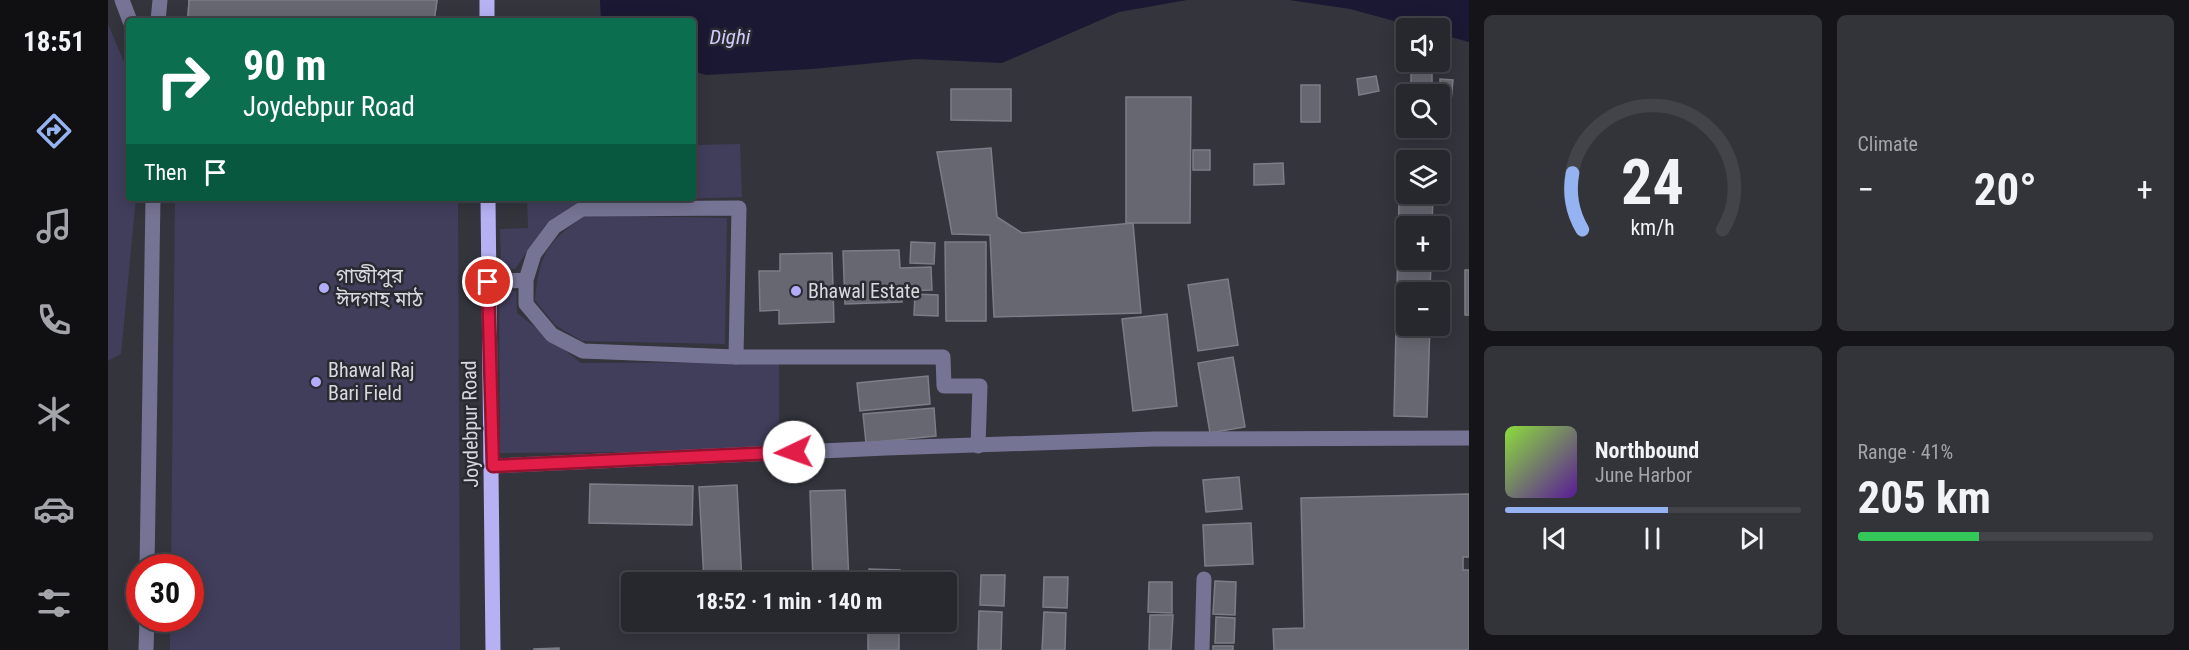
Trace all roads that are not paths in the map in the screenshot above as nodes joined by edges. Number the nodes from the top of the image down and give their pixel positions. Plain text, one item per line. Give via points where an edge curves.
1 (122, 0) edge
2 (160, 0) edge
3 (487, 0) edge
4 (129, 18) edge
5 (158, 18) edge
6 (487, 18) edge
7 (153, 201) edge
8 (488, 201) edge
9 (526, 280) junction
10 (488, 282) junction
11 (736, 357) junction
12 (1469, 438) edge
13 (978, 446) junction
14 (493, 466) junction
15 (147, 554) edge
16 (1204, 579) dead end
17 (147, 632) edge
18 (146, 650) edge
19 (493, 650) edge
20 (1202, 650) edge

1 - 4 street
2 - 5 street
3 - 6 main road
7 - 15 street
8 - 10 main road, Joydebpur Road
9 - 10 street
9 - 11 street via 526,304 552,335 583,351
9 - 11 street via 534,254 554,227 582,209 739,208
10 - 14 main road, Joydebpur Road
11 - 13 street via 943,357 944,386 980,386
12 - 13 street via 1154,439
13 - 14 street
14 - 19 main road, Joydebpur Road
16 - 20 street
17 - 18 street

